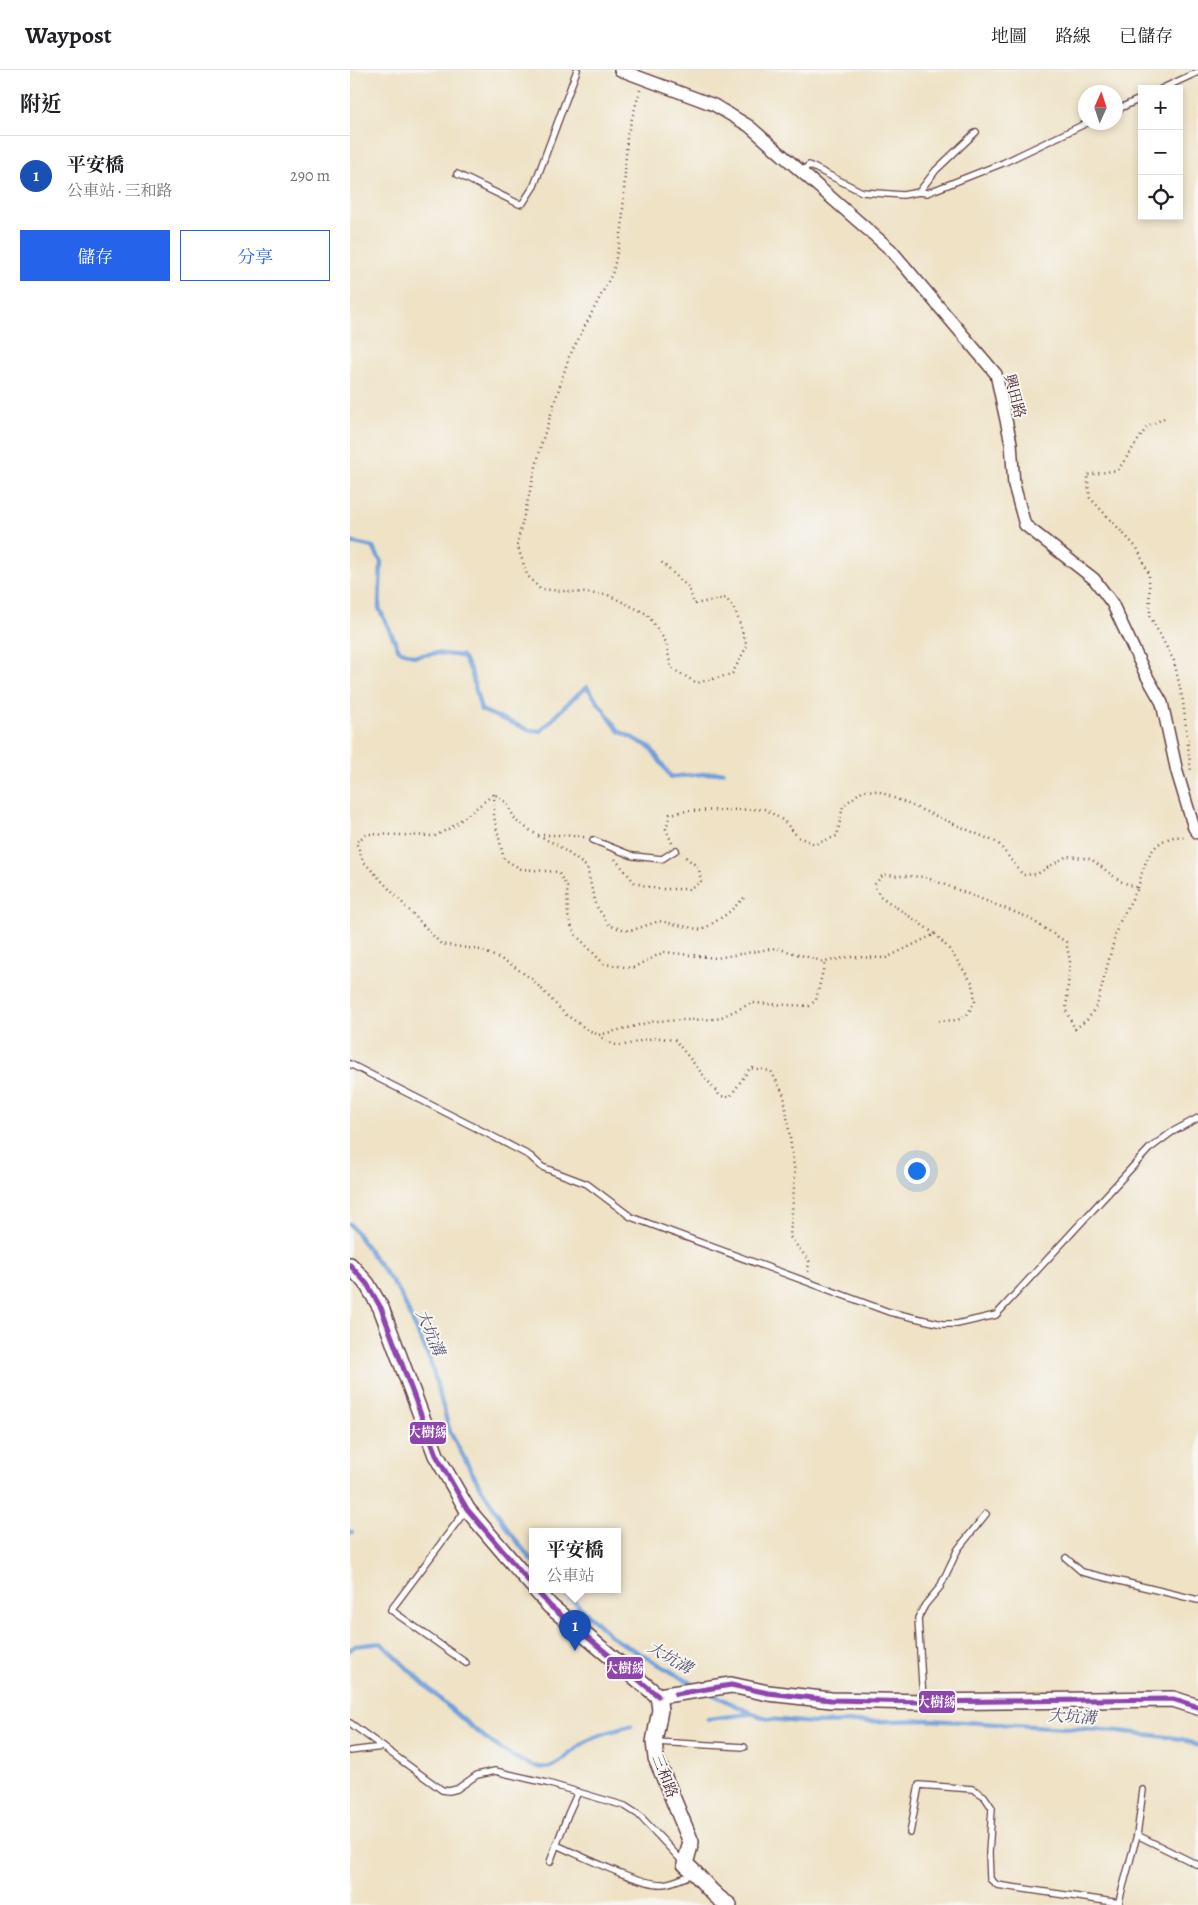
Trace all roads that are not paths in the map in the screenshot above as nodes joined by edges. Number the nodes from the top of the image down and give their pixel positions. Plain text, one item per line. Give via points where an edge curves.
1 (577, 70) edge
2 (620, 70) edge
3 (1198, 72) edge
4 (1170, 85) edge
5 (1138, 100) edge
6 (1123, 107) edge
7 (1078, 127) edge
8 (976, 132) dead end
9 (801, 172) junction
10 (457, 174) dead end
11 (919, 192) junction
12 (1196, 830) edge
13 (593, 840) road end
14 (676, 850) road end
15 (350, 1064) edge
16 (1198, 1118) edge
17 (350, 1265) edge
18 (467, 1509) junction
19 (986, 1514) dead end
20 (1066, 1558) dead end
21 (529, 1581) edge
22 (539, 1593) edge
23 (1198, 1600) edge
24 (466, 1663) dead end
25 (658, 1696) junction
26 (923, 1702) junction
27 (1198, 1707) edge
28 (350, 1723) edge
29 (654, 1742) junction
30 (744, 1746) dead end
31 (383, 1747) junction
32 (350, 1751) edge
33 (1143, 1790) dead end
34 (578, 1792) junction
35 (910, 1833) dead end
36 (1138, 1835) junction
37 (556, 1845) junction
38 (550, 1862) dead end
39 (1198, 1865) edge
40 (691, 1868) junction
41 (722, 1903) edge
42 (1119, 1904) edge

1 - 10 lane via 534,186 523,203 519,204
2 - 9 street, 興田路 via 714,105 749,126
3 - 4 lane
5 - 6 lane
7 - 11 lane via 1003,163 927,193
8 - 11 lane via 936,170
9 - 11 lane via 809,165 862,192 903,195
9 - 12 street, 興田路 via 891,250 996,374 1011,442 1014,485 1025,525 1094,579 1112,603 1162,703 1177,772
13 - 14 lane via 633,856 662,859
15 - 16 lane via 530,1156 542,1167 587,1184 631,1218 889,1312 942,1324 996,1315 1149,1149
17 - 18 main road via 367,1284 381,1308 436,1456
18 - 21 main road
18 - 24 lane via 391,1610
19 - 26 lane via 958,1549 940,1587 918,1618
20 - 23 lane via 1082,1572
22 - 25 main road
25 - 26 main road via 731,1685 831,1700
25 - 29 main road, 三和路 via 660,1710
26 - 27 main road via 1173,1698
28 - 31 lane
29 - 30 lane
29 - 40 main road, 三和路 via 659,1766 691,1842
31 - 32 lane
31 - 34 lane via 442,1790 457,1789 477,1775 495,1771
33 - 36 lane
34 - 37 lane
34 - 40 lane via 632,1810
35 - 42 lane via 919,1785 973,1789 984,1796 992,1808 990,1879 997,1885
36 - 39 lane
36 - 42 lane
37 - 38 lane
37 - 40 lane via 636,1878 661,1884 672,1883
40 - 41 main road

